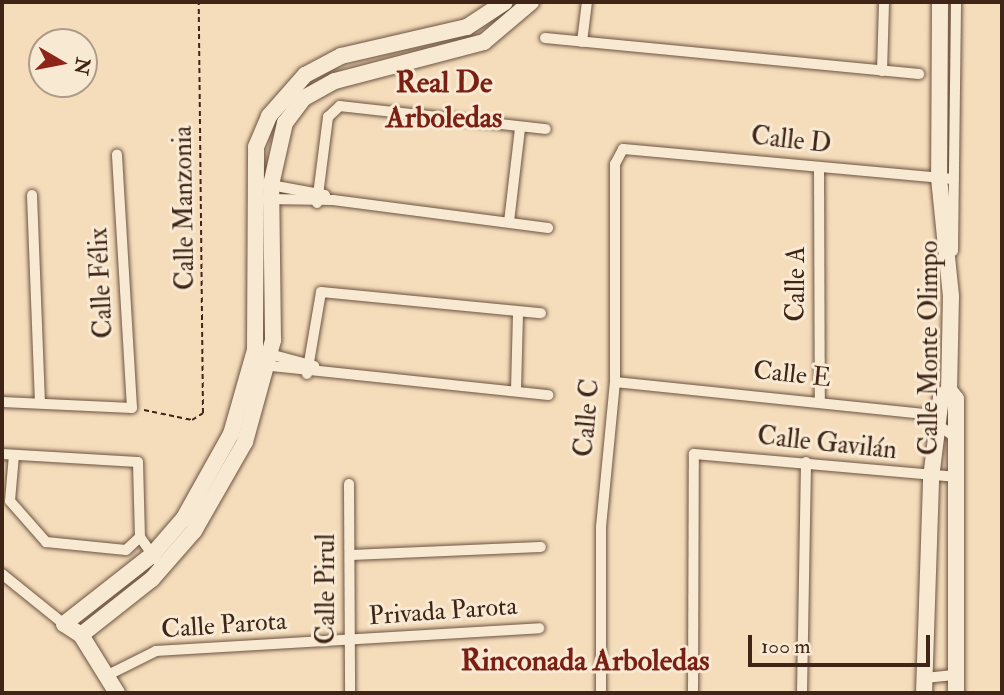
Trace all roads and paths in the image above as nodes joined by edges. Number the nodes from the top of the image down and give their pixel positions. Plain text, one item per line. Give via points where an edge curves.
1 (199, 2) edge
2 (505, 2) edge
3 (531, 2) edge
4 (587, 2) edge
5 (884, 2) edge
6 (940, 2) edge
7 (956, 2) edge
8 (545, 38) dead end
9 (582, 42) junction
10 (883, 71) junction
11 (919, 74) dead end
12 (948, 104) junction
13 (520, 128) junction
14 (546, 129) dead end
15 (623, 149) joint
16 (117, 154) dead end
17 (820, 167) junction
18 (947, 178) junction
19 (263, 191) junction
20 (318, 191) junction
21 (33, 195) dead end
22 (333, 200) junction
23 (317, 203) junction
24 (509, 222) junction
25 (548, 228) dead end
26 (518, 312) junction
27 (541, 313) dead end
28 (262, 358) junction
29 (309, 362) junction
30 (319, 370) junction
31 (307, 374) junction
32 (615, 382) junction
33 (516, 390) junction
34 (949, 390) junction
35 (548, 395) dead end
36 (820, 400) junction
37 (2, 402) edge
38 (40, 403) junction
39 (132, 408) junction
40 (939, 428) junction
41 (955, 437) junction
42 (2, 454) edge
43 (14, 455) junction
44 (806, 462) junction
45 (955, 477) junction
46 (930, 478) junction
47 (349, 484) dead end
48 (140, 537) junction
49 (541, 547) dead end
50 (126, 550) junction
51 (350, 555) junction
52 (152, 567) junction
53 (2, 575) edge
54 (64, 624) junction
55 (539, 628) dead end
56 (81, 635) junction
57 (350, 642) junction
58 (956, 675) junction
59 (106, 676) junction
60 (924, 686) edge
61 (117, 693) edge
62 (350, 693) edge
63 (601, 693) edge
64 (693, 693) edge
65 (802, 693) edge
66 (956, 693) edge

1 - 39 path, Calle Manzonia via 203,413 192,420
2 - 19 street via 467,27 341,56 305,75 269,116 256,147
3 - 19 street via 484,42 368,69 304,99 285,123
4 - 9 street
5 - 10 street
6 - 12 street, Calle Monte Olimpo
7 - 12 street
8 - 9 street
9 - 10 street
10 - 11 street
12 - 18 street, Calle Monte Olimpo
13 - 14 street
13 - 20 street via 340,106 328,117
13 - 24 street
15 - 17 street, Calle D
15 - 32 street, Calle C via 615,164
16 - 39 street, Calle Félix
17 - 18 street, Calle D
17 - 36 street, Calle A
18 - 34 street, Calle Monte Olimpo
19 - 20 street
19 - 23 street
19 - 28 street
20 - 22 street
20 - 23 street
21 - 38 street
22 - 23 street
22 - 24 street
24 - 25 street
26 - 27 street
26 - 29 street via 321,292
26 - 33 street
28 - 29 street
28 - 31 street
28 - 52 street via 225,484
29 - 30 street
29 - 31 street
30 - 31 street
30 - 33 street
32 - 36 street, Calle E
32 - 63 street, Calle C via 601,527
33 - 35 street
34 - 40 street via 941,398
34 - 41 street, Calle Monte Olimpo via 956,399
36 - 40 street, Calle E via 924,414
37 - 38 street
38 - 39 street
40 - 41 street, Calle E
40 - 46 street
41 - 45 street, Calle Monte Olimpo
42 - 43 street
43 - 48 street via 138,462
43 - 50 street via 10,501 46,542
44 - 46 street, Calle Gavilán
44 - 64 street, Calle Gavilán via 694,454
44 - 65 street
45 - 46 street, Calle Gavilán
45 - 58 street, Calle Monte Olimpo
46 - 60 street
47 - 51 street, Calle Pirul
48 - 50 street
48 - 52 street
49 - 51 street
50 - 52 street
51 - 57 street, Calle Pirul
52 - 54 street
52 - 56 street
53 - 54 street
54 - 56 street
55 - 57 street, Privada Parota
56 - 59 street
57 - 59 street, Calle Parota via 156,651
57 - 62 street, Calle Pirul
58 - 60 street
58 - 66 street, Calle Monte Olimpo
59 - 61 street

